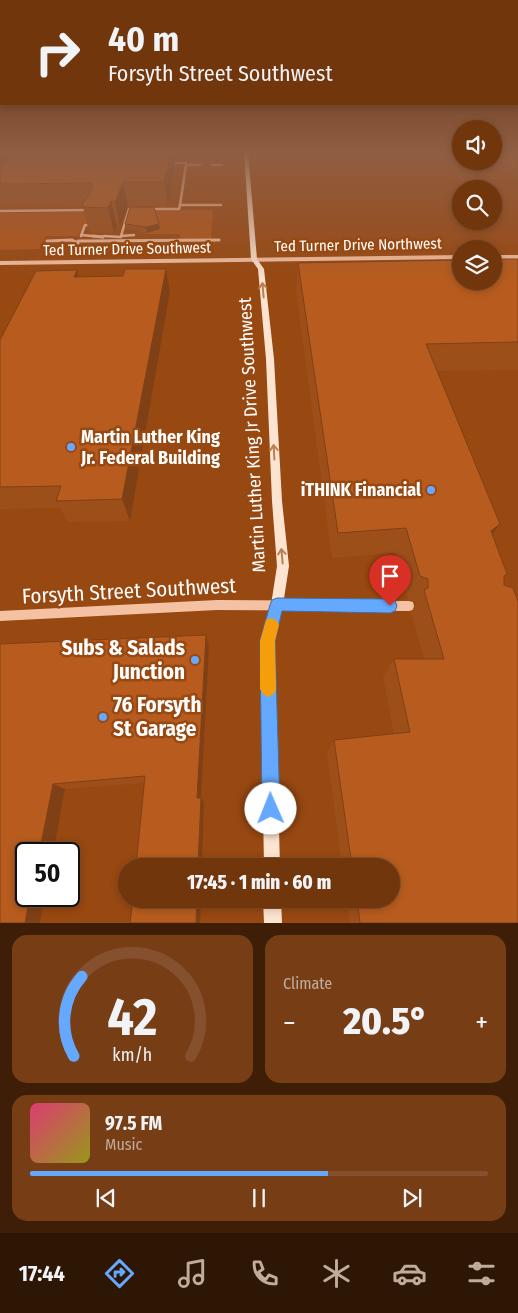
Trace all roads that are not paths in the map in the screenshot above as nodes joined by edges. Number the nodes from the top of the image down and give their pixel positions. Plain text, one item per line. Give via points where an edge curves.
1 (182, 195) edge
2 (249, 195) edge
3 (221, 205) dead end
4 (180, 206) junction
5 (139, 209) edge
6 (149, 209) edge
7 (96, 210) edge
8 (0, 211) edge
9 (92, 217) edge
10 (134, 235) dead end
11 (178, 235) dead end
12 (103, 239) junction
13 (120, 239) junction
14 (219, 240) dead end
15 (47, 241) dead end
16 (177, 241) junction
17 (518, 256) edge
18 (452, 257) edge
19 (502, 257) edge
20 (254, 259) junction
21 (0, 263) edge
22 (277, 605) junction
23 (409, 606) dead end
24 (0, 616) edge
25 (272, 858) edge
26 (272, 908) edge
27 (273, 923) edge

1 - 4 street
2 - 20 main road, Martin Luther King Jr Drive Southwest
3 - 4 street
4 - 6 street via 179,209
5 - 13 street via 129,209
7 - 8 street
9 - 12 street via 81,236
10 - 13 street
11 - 16 street
12 - 13 street
12 - 13 street
12 - 15 street
13 - 16 street
14 - 16 street
17 - 19 street
18 - 20 street, Ted Turner Drive Northwest
20 - 21 street, Ted Turner Drive Southwest
22 -> 20 main road, Martin Luther King Jr Drive Southwest via 282,566 270,359 261,269
22 - 23 street, Forsyth Street Southwest
22 - 24 street, Forsyth Street Southwest
22 - 25 main road, Martin Luther King Jr Drive Southwest via 267,641
26 - 27 main road

